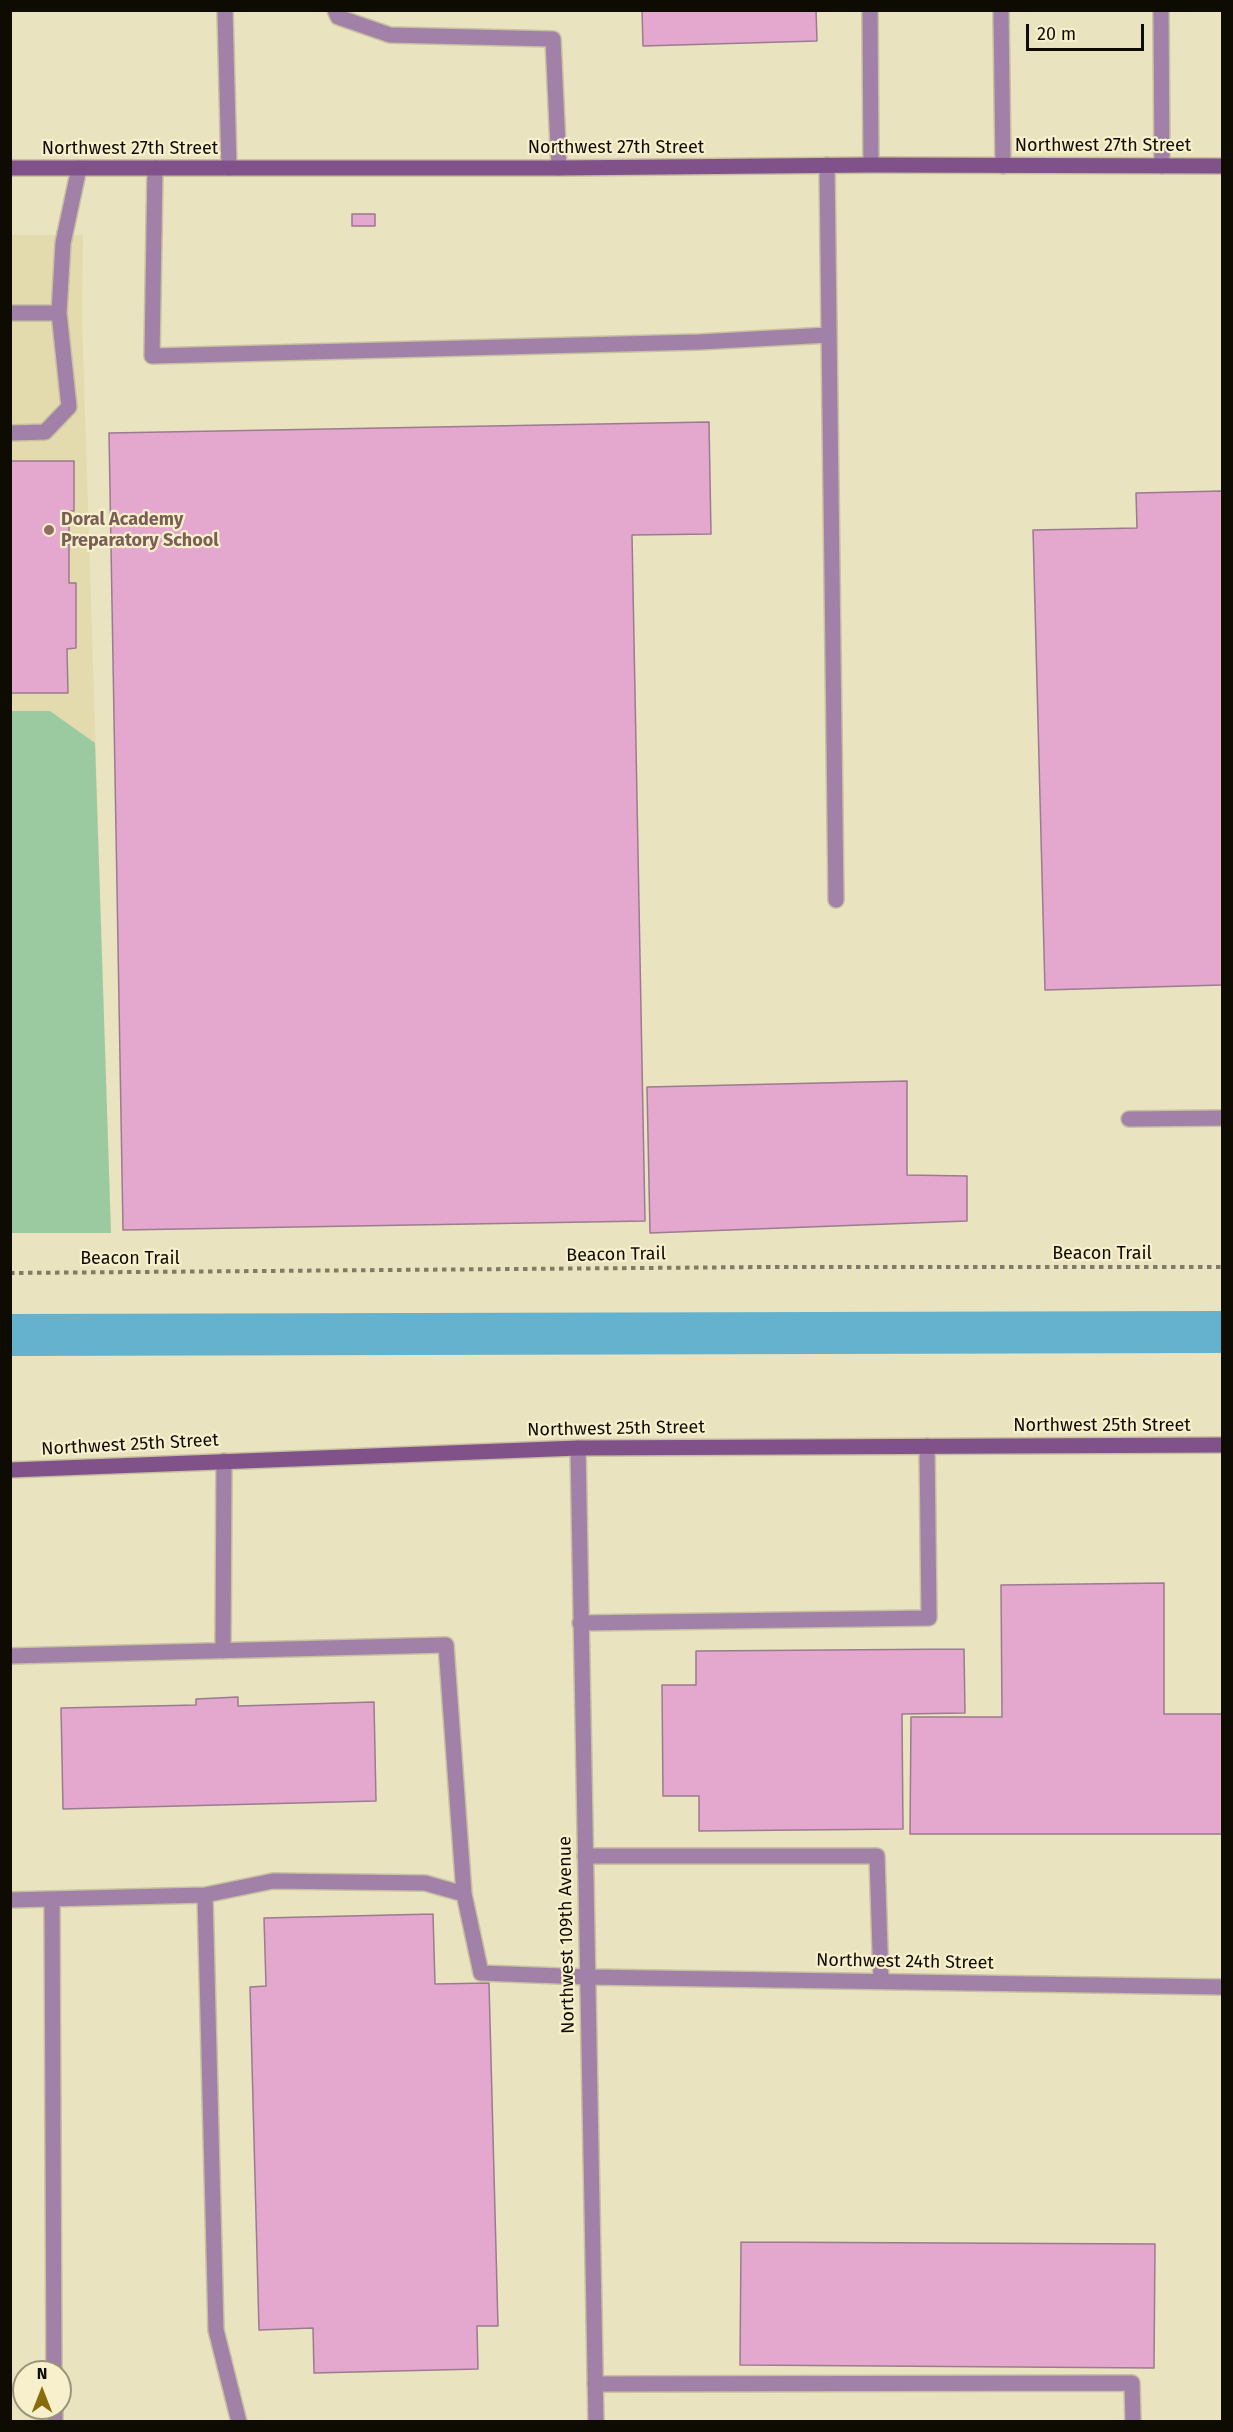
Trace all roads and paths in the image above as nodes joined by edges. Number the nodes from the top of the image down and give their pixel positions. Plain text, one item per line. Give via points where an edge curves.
1 (225, 10) edge
2 (335, 10) edge
3 (870, 10) edge
4 (1001, 10) edge
5 (1161, 10) edge
6 (827, 165) junction
7 (871, 165) junction
8 (1003, 166) junction
9 (1162, 166) junction
10 (1222, 166) edge
11 (10, 168) edge
12 (79, 168) junction
13 (155, 168) junction
14 (229, 168) junction
15 (559, 168) junction
16 (10, 313) edge
17 (59, 313) junction
18 (828, 335) junction
19 (10, 433) edge
20 (836, 900) dead end
21 (1222, 1118) edge
22 (1129, 1119) dead end
23 (1222, 1267) edge
24 (10, 1273) edge
25 (1222, 1445) edge
26 (927, 1446) junction
27 (578, 1448) junction
28 (224, 1461) junction
29 (10, 1470) edge
30 (580, 1623) junction
31 (224, 1651) junction
32 (10, 1656) edge
33 (585, 1856) junction
34 (464, 1894) junction
35 (205, 1895) junction
36 (52, 1899) junction
37 (10, 1900) edge
38 (587, 1977) junction
39 (881, 1981) junction
40 (1222, 1987) edge
41 (54, 2360) edge
42 (595, 2384) junction
43 (239, 2421) edge
44 (596, 2421) edge
45 (1133, 2421) edge

1 - 14 street
2 - 15 street via 338,17 390,35 553,39
3 - 7 street
4 - 8 street
5 - 9 street
6 - 7 street, Northwest 27th Street
6 - 15 street, Northwest 27th Street
6 - 18 street
7 - 8 street, Northwest 27th Street
8 - 9 street, Northwest 27th Street
9 - 10 street, Northwest 27th Street
11 - 12 street, Northwest 27th Street
12 - 13 street, Northwest 27th Street
12 - 17 street via 63,243
13 - 14 street, Northwest 27th Street
13 - 18 street via 152,356
14 - 15 street, Northwest 27th Street
16 - 17 street
17 - 19 street via 69,407 45,432
18 - 20 street
21 - 22 street
23 - 24 path, Beacon Trail
25 - 26 street, Northwest 25th Street
26 - 27 street, Northwest 25th Street
26 - 30 street via 929,1618
27 - 28 street, Northwest 25th Street
27 - 30 street, Northwest 109th Avenue
28 - 29 street, Northwest 25th Street
28 - 31 street
30 - 33 street, Northwest 109th Avenue
31 - 32 street
31 - 34 street via 447,1646
33 - 38 street, Northwest 109th Avenue
33 - 39 street via 877,1856
34 - 35 street via 425,1883 273,1881
34 - 38 street, Northwest 24th Street via 482,1973
35 - 36 street
35 - 43 street via 216,2330
36 - 37 street
36 - 41 street
38 - 39 street, Northwest 24th Street
38 - 42 street, Northwest 109th Avenue
39 - 40 street, Northwest 24th Street
42 - 44 street, Northwest 109th Avenue
42 - 45 street via 1132,2383

